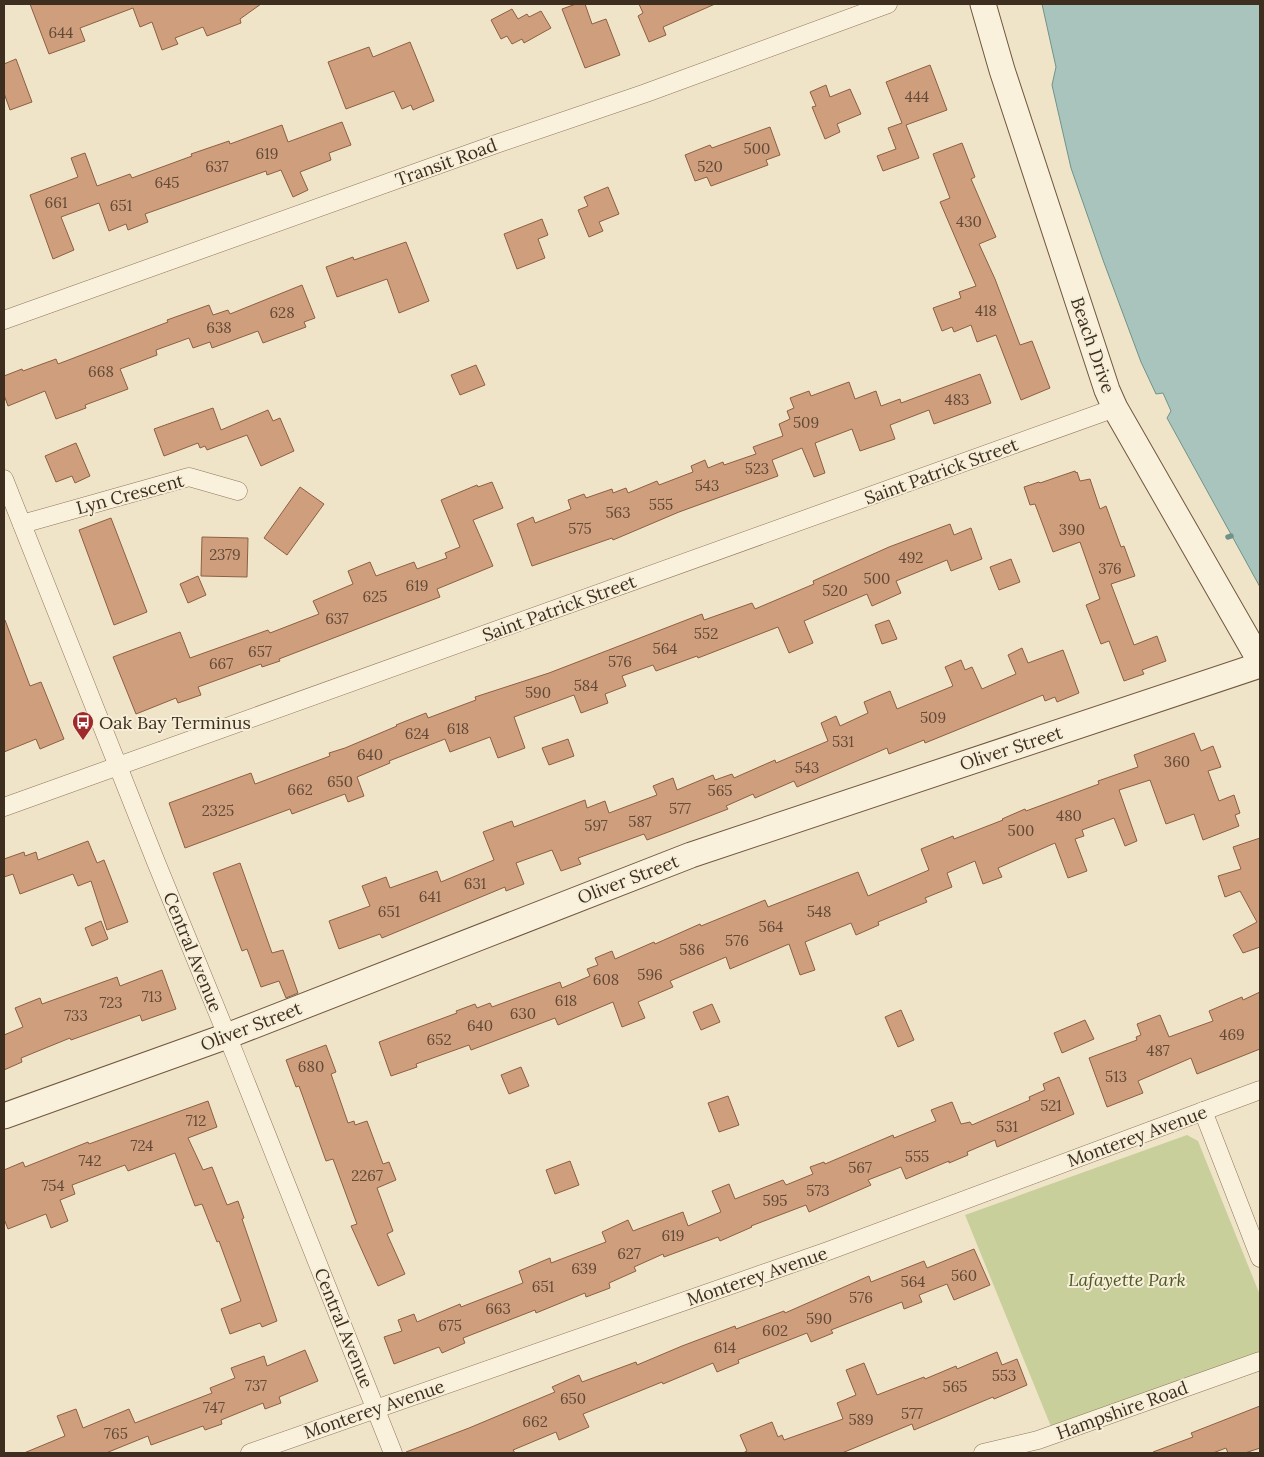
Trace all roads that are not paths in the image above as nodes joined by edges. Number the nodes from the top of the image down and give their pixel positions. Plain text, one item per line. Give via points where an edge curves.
1 (888, 4) edge
2 (983, 4) edge
3 (4, 320) edge
4 (1115, 408) junction
5 (4, 479) edge
6 (238, 491) dead end
7 (22, 524) junction
8 (1260, 663) edge
9 (118, 766) junction
10 (4, 807) edge
11 (227, 1036) junction
12 (1260, 1090) edge
13 (1203, 1111) junction
14 (4, 1116) edge
15 (1260, 1258) edge
16 (1260, 1361) edge
17 (375, 1409) junction
18 (250, 1453) edge
19 (393, 1453) edge
20 (983, 1453) edge

1 - 3 street, Transit Road
2 - 4 street, Beach Drive via 1026,144
4 - 8 street, Beach Drive
4 - 9 street, Saint Patrick Street
5 - 7 street, Central Avenue
6 - 7 street, Lyn Crescent via 189,477
7 - 9 street, Central Avenue
8 - 11 street, Oliver Street via 691,855
9 - 10 street, Saint Patrick Street
9 - 11 street, Central Avenue
11 - 14 street, Oliver Street
11 - 17 street, Central Avenue
12 - 13 street, Monterey Avenue
13 - 15 street
13 - 17 street, Monterey Avenue via 828,1251
16 - 20 street, Hampshire Road via 1038,1440
17 - 18 street, Monterey Avenue
17 - 19 street, Central Avenue

